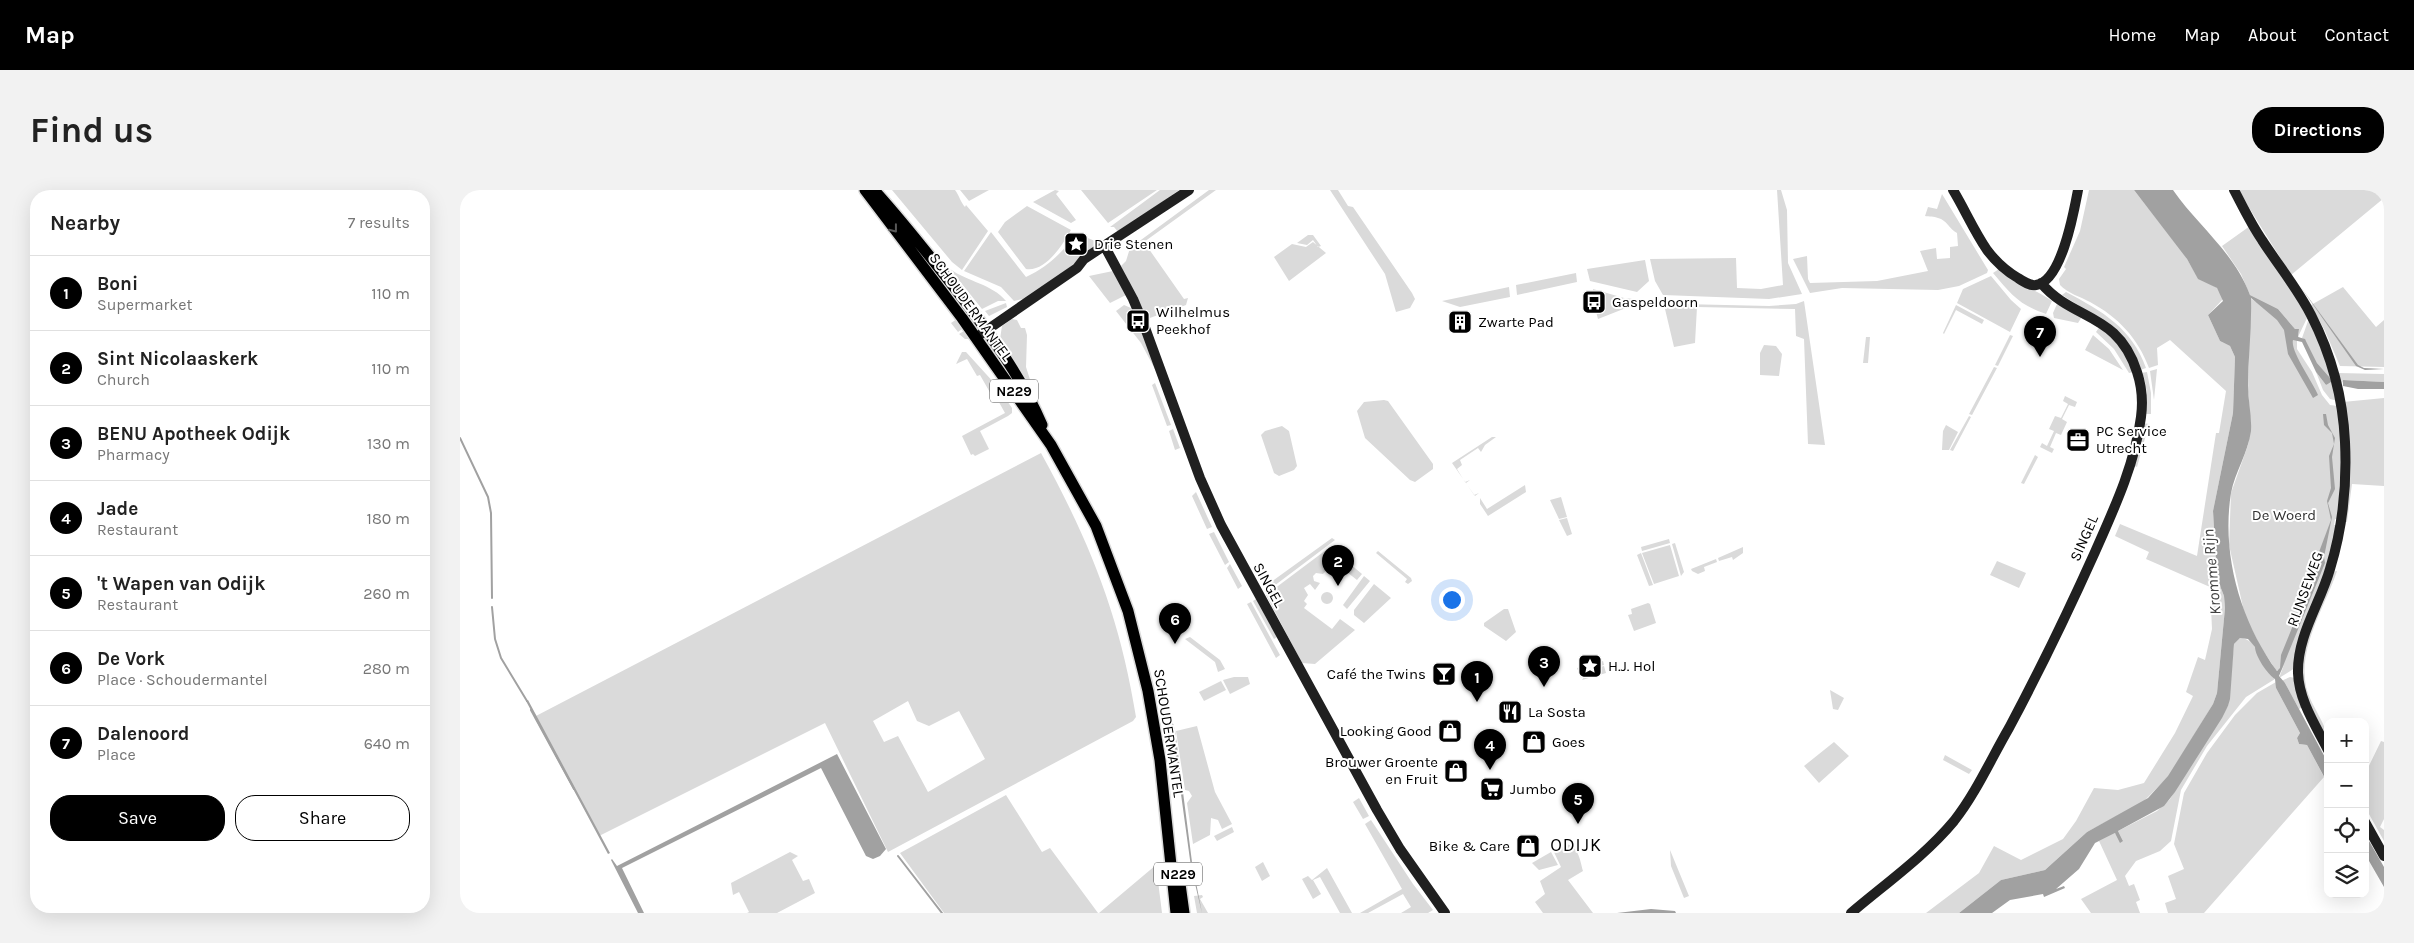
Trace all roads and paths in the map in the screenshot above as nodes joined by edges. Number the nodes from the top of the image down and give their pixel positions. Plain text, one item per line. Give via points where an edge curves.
1 (865, 190) edge
2 (874, 190) edge
3 (1189, 190) edge
4 (1953, 190) edge
5 (2078, 190) edge
6 (2234, 190) edge
7 (1106, 248) junction
8 (2041, 283) junction
9 (987, 330) junction
10 (976, 338) junction
11 (1051, 445) junction
12 (2324, 742) edge
13 (2369, 829) edge
14 (1170, 836) junction
15 (2384, 856) edge
16 (1176, 913) edge
17 (1184, 913) edge
18 (1445, 913) edge
19 (1851, 913) edge

1 -> 10 main road, SCHOUDERMANTEL / N229
2 - 9 main road, SCHOUDERMANTEL / N229
3 - 7 street
4 - 8 street, SINGEL via 1995,260 2024,282
5 - 8 street via 2062,250 2049,276
6 - 12 street, RIJNSEWEG via 2260,237 2311,315 2333,372 2343,417 2346,457 2340,525 2330,571 2306,629 2298,661 2304,700
7 - 9 street
7 - 18 street, SINGEL via 1142,318 1200,478 1238,559 1377,810
8 - 19 street, SINGEL via 2053,296 2109,329 2131,357 2140,383 2142,404 2128,468 2106,527 2044,663 1970,798 1937,839
9 - 10 street
9 - 11 main road, SCHOUDERMANTEL / N229 via 1026,389
10 - 11 main road, SCHOUDERMANTEL / N229
11 - 14 main road, SCHOUDERMANTEL / N229 via 1096,526 1128,611 1152,708
13 - 15 street
14 - 16 main road, SCHOUDERMANTEL / N229
14 - 17 main road, SCHOUDERMANTEL / N229

